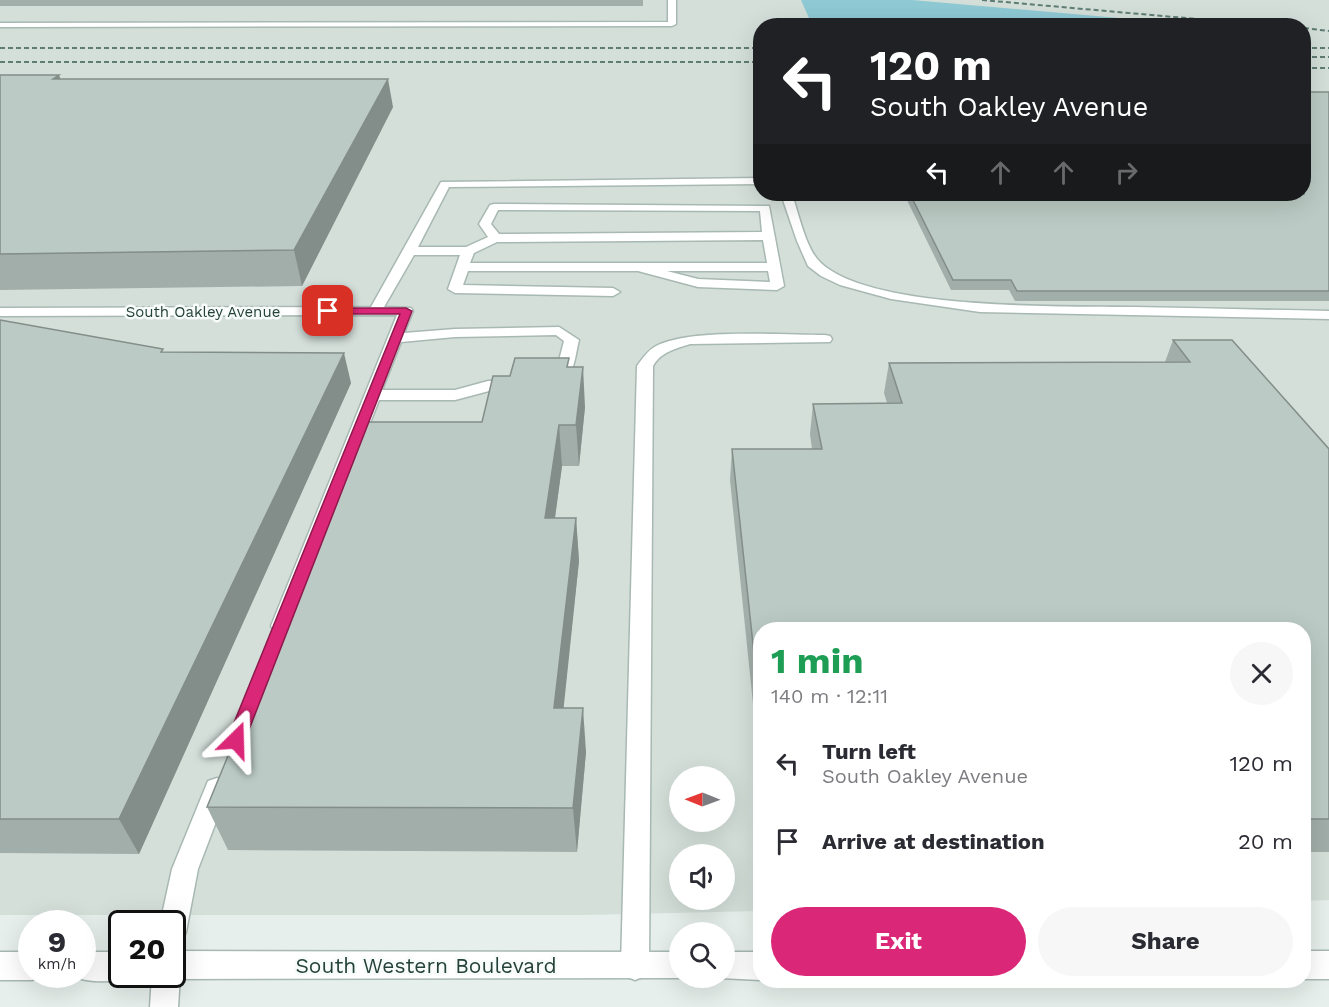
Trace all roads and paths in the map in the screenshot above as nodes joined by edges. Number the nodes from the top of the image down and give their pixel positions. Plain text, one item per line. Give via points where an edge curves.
1 (672, 0) edge
2 (0, 25) edge
3 (753, 182) edge
4 (789, 201) edge
5 (768, 236) junction
6 (495, 238) junction
7 (410, 251) junction
8 (468, 251) junction
9 (462, 267) junction
10 (638, 267) junction
11 (774, 267) junction
12 (612, 292) dead end
13 (375, 311) junction
14 (0, 312) edge
15 (1329, 315) edge
16 (396, 338) junction
17 (825, 339) dead end
18 (373, 395) junction
19 (272, 649) edge
20 (224, 770) edge
21 (177, 910) edge
22 (186, 965) edge
23 (1311, 965) edge
24 (1329, 965) edge
25 (0, 966) edge
26 (18, 966) edge
27 (635, 966) junction
28 (669, 966) edge
29 (735, 966) edge
30 (753, 966) edge
31 (165, 988) edge
32 (164, 1007) edge

1 - 2 street via 672,24
3 - 7 street via 445,184
4 - 15 street via 812,262 841,282 930,303 980,308
5 - 6 street
5 - 6 street via 765,208 494,207 485,224
5 - 11 street
6 - 8 street
7 - 8 street
7 - 13 street
8 - 9 street
9 - 10 street
9 - 12 street via 455,289
10 - 11 street
10 - 11 street via 698,284 777,286
13 - 14 street, South Oakley Avenue
13 - 16 street, South Oakley Avenue via 406,311
16 - 18 street
16 - 18 street via 559,331 572,340 563,374 552,383 488,386 455,395
17 - 27 street via 689,340 663,348 645,366
18 - 19 street
20 - 21 street via 185,869
22 - 27 street, South Western Boulevard
23 - 24 street
25 - 26 street
27 - 28 street, South Western Boulevard
29 - 30 street
31 - 32 street

